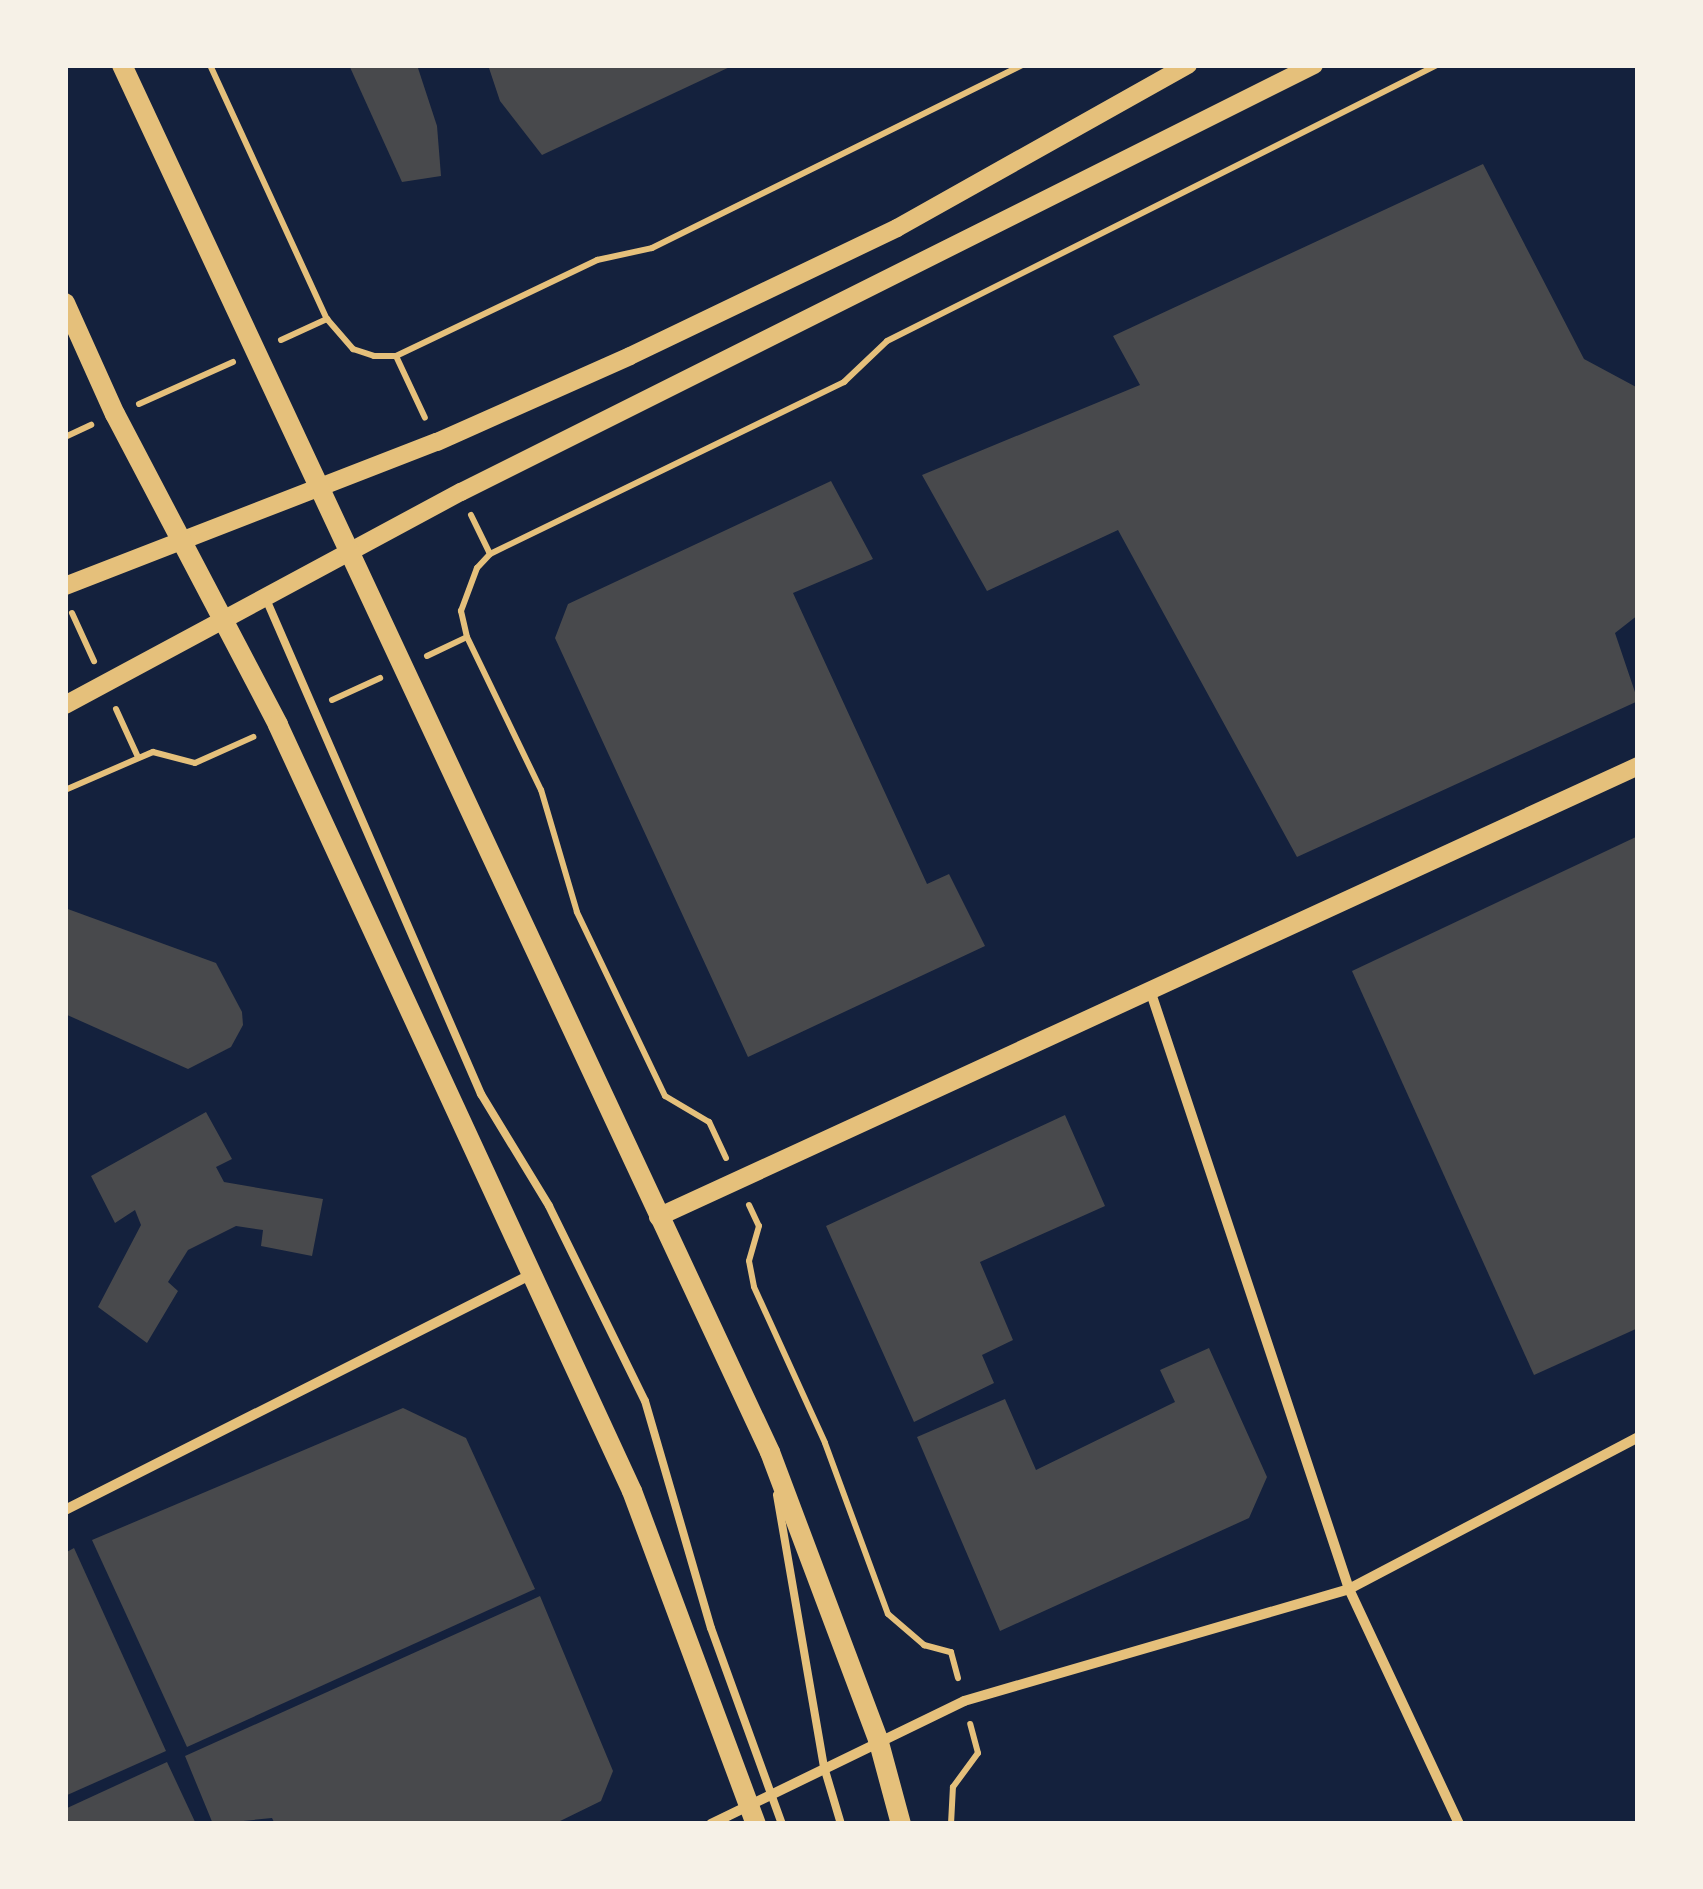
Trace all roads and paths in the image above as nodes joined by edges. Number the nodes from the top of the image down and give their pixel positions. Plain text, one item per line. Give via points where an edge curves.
1 (122, 65) edge
2 (210, 65) edge
3 (1022, 65) edge
4 (1188, 65) edge
5 (1314, 65) edge
6 (1437, 65) edge
7 (65, 303) edge
8 (327, 319) junction
9 (259, 350) junction
10 (115, 414) junction
11 (65, 437) edge
12 (319, 488) junction
13 (181, 541) junction
14 (348, 554) junction
15 (65, 586) edge
16 (266, 599) junction
17 (224, 622) junction
18 (65, 705) edge
19 (195, 763) dead end
20 (1638, 766) edge
21 (65, 790) edge
22 (1150, 990) junction
23 (709, 1122) dead end
24 (658, 1218) junction
25 (758, 1226) dead end
26 (532, 1274) junction
27 (1638, 1437) edge
28 (770, 1452) junction
29 (65, 1510) edge
30 (1349, 1589) junction
31 (950, 1652) dead end
32 (878, 1739) junction
33 (978, 1752) dead end
34 (824, 1767) junction
35 (772, 1794) junction
36 (753, 1814) edge
37 (711, 1824) edge
38 (782, 1824) edge
39 (840, 1824) edge
40 (901, 1824) edge
41 (951, 1824) edge
42 (1459, 1824) edge

1 - 9 main road
2 - 8 path
3 - 8 path via 652,248 597,260 396,356 353,349
4 - 12 street via 897,228 756,297
5 - 14 street
6 - 23 path via 887,341 844,382 490,554 477,568 461,610 467,637 541,790 578,912 665,1096
7 - 10 main road
8 - 9 path
9 - 10 path
9 - 12 main road
10 - 11 path
10 - 13 main road
12 - 13 street
12 - 14 main road
13 - 15 street
13 - 17 main road
14 - 16 street
14 - 24 main road
16 - 17 street
16 - 35 lane via 481,1094 549,1206 645,1401 721,1659
17 - 18 street
17 - 26 main road
19 - 21 path via 153,752
20 - 22 street
22 - 24 street
22 - 30 street
24 - 28 main road
25 - 31 path via 749,1261 754,1286 825,1442 888,1614 924,1646
26 - 29 street
26 - 36 main road via 632,1491
27 - 30 street
28 - 32 main road
28 - 34 lane
30 - 32 street via 964,1701
30 - 42 street
32 - 34 street
32 - 40 main road
33 - 41 path via 953,1787
34 - 35 street
34 - 39 lane
35 - 36 street
35 - 38 lane
36 - 37 street

